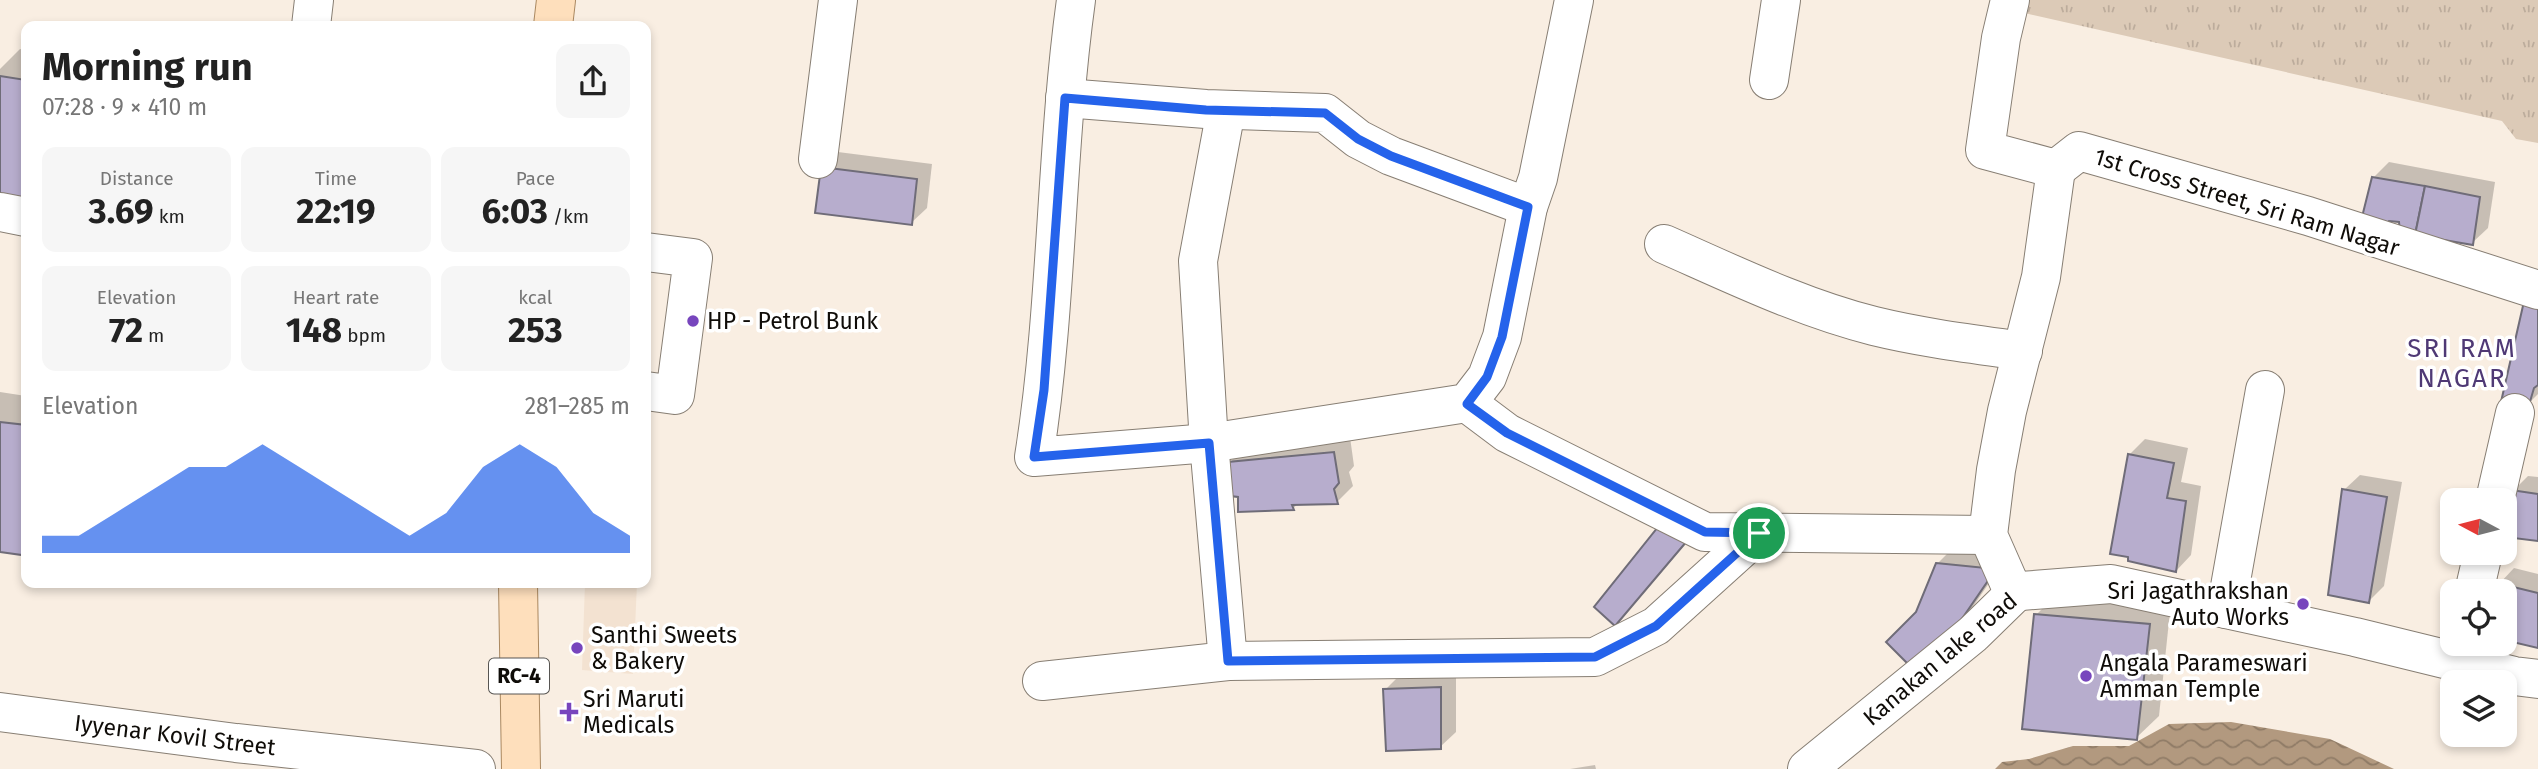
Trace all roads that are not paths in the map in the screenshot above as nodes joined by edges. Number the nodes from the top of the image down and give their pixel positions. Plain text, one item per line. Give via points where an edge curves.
1 (314, 0) edge
2 (556, 0) edge
3 (838, 0) edge
4 (1076, 0) edge
5 (1574, 0) edge
6 (1781, 0) edge
7 (2010, 0) edge
8 (312, 21) edge
9 (554, 21) edge
10 (1769, 80) dead end
11 (1065, 98) junction
12 (1226, 110) junction
13 (818, 159) dead end
14 (2056, 169) junction
15 (1528, 207) junction
16 (0, 212) edge
17 (21, 216) edge
18 (1664, 244) dead end
19 (651, 253) edge
20 (2538, 290) edge
21 (2023, 351) junction
22 (2265, 390) dead end
23 (651, 392) edge
24 (1467, 404) junction
25 (2515, 413) dead end
26 (1209, 443) junction
27 (2498, 488) edge
28 (1759, 533) junction
29 (1988, 535) junction
30 (518, 588) edge
31 (2014, 594) junction
32 (2226, 609) junction
33 (2440, 649) edge
34 (2469, 656) edge
35 (1228, 661) junction
36 (2538, 679) edge
37 (1042, 681) dead end
38 (0, 712) edge
39 (477, 769) edge
40 (520, 769) edge
41 (1807, 769) edge

1 - 8 street
2 - 9 main road
3 - 13 street
4 - 11 street
5 - 15 street
6 - 10 street
7 - 14 street via 1985,150
11 - 12 street
11 - 26 street via 1044,390 1034,457
12 - 15 street via 1325,113 1358,139 1391,156
12 - 26 street via 1198,261
14 - 20 street, 1st Cross Street, Sri Ram Nagar via 2079,151 2308,216
14 - 21 street via 2041,277
15 - 24 street via 1502,337 1487,377
16 - 17 street
18 - 21 street via 1812,306 1874,326
19 - 23 street via 693,258 675,395
21 - 29 street via 2000,446
22 - 32 street
24 - 26 street
24 - 28 street via 1507,433 1705,532
25 - 27 street
26 - 35 street
28 - 29 street
28 - 35 street via 1656,626 1595,657
29 - 31 street
30 - 40 main road, RC-4
31 - 32 street, Kanakan lake road via 2111,584
31 - 41 street, Kanakan lake road via 1973,634
32 - 33 street, Kanakan lake road
34 - 36 street, Kanakan lake road
35 - 37 street
38 - 39 street, Iyyenar Kovil Street

